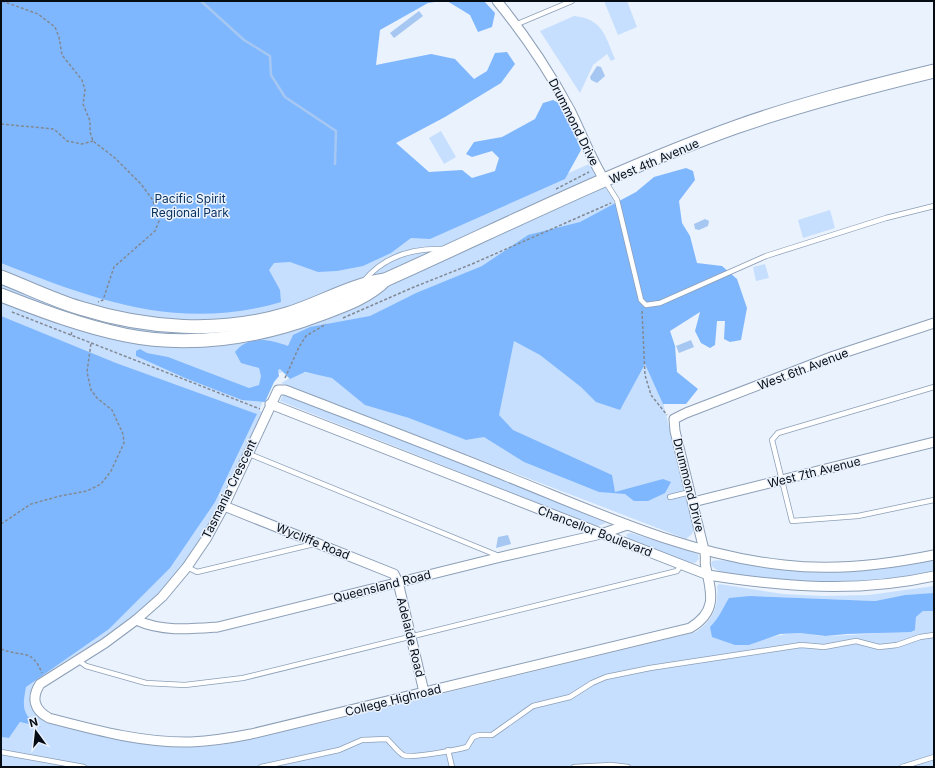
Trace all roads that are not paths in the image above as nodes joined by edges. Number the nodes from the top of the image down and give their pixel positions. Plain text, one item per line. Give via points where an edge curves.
1 (497, 1) edge
2 (572, 1) edge
3 (515, 25) junction
4 (934, 71) edge
5 (605, 181) junction
6 (934, 206) edge
7 (455, 249) junction
8 (1, 277) edge
9 (385, 280) junction
10 (360, 286) junction
11 (1, 295) edge
12 (934, 323) edge
13 (934, 387) edge
14 (278, 390) joint
15 (270, 404) junction
16 (674, 419) joint
17 (934, 442) edge
18 (248, 453) junction
19 (781, 480) junction
20 (691, 492) junction
21 (670, 497) dead end
22 (934, 500) edge
23 (693, 502) junction
24 (224, 506) junction
25 (627, 525) junction
26 (601, 534) junction
27 (318, 543) junction
28 (704, 550) junction
29 (934, 555) edge
30 (501, 557) junction
31 (681, 565) junction
32 (186, 567) junction
33 (708, 575) junction
34 (934, 576) edge
35 (398, 582) junction
36 (136, 620) junction
37 (934, 635) edge
38 (410, 637) junction
39 (78, 660) junction
40 (42, 682) joint
41 (424, 692) junction
42 (448, 750) junction
43 (1, 752) edge
44 (934, 757) edge
45 (84, 767) edge
46 (261, 767) edge
47 (452, 767) edge
48 (574, 767) edge
49 (628, 767) edge
50 (902, 767) edge

1 - 3 street, Drummond Drive
2 - 3 lane
3 - 5 street, Drummond Drive via 535,49 566,103
4 - 5 main road, West 4th Avenue via 768,116
5 - 6 lane, Drummond Drive via 617,200 641,300 646,305 660,303 766,256 886,218
5 - 7 main road, West 4th Avenue
7 - 9 main road, West 4th Avenue
7 - 10 lane via 425,248 405,254 377,266
8 - 10 main road via 110,317 193,327 227,325 287,314
9 - 10 main road
9 - 11 main road via 374,291 357,299 289,325 204,340 155,339 126,335 74,322
12 - 16 street, West 6th Avenue via 813,364
13 - 19 lane via 778,433 772,440
14 - 15 street, Tasmania Crescent
14 - 25 street, Chancellor Boulevard via 285,390 454,455
15 - 18 street, Tasmania Crescent
15 - 26 street, Chancellor Boulevard
16 - 20 street, Drummond Drive
17 - 19 street, West 7th Avenue
18 - 24 street, Tasmania Crescent
18 - 30 lane
19 - 22 lane via 792,521 858,516
19 - 23 street, West 7th Avenue
20 - 21 lane
20 - 23 street, Drummond Drive
23 - 28 street, Drummond Drive
24 - 27 street, Wycliffe Road
24 - 32 street, Tasmania Crescent via 206,539
25 - 26 street, Queensland Road
25 - 28 street, Chancellor Boulevard
26 - 30 street, Queensland Road
26 - 31 street, Chancellor Boulevard
27 - 32 lane via 197,572
27 - 35 street, Wycliffe Road via 394,574
28 - 29 street, Chancellor Boulevard via 753,561 816,567 880,564
28 - 33 street, College Highroad
30 - 35 street, Queensland Road
31 - 33 street, Chancellor Boulevard
31 - 38 lane via 676,571
32 - 36 street, Tasmania Crescent via 162,597
33 - 34 street, Chancellor Boulevard via 759,583 819,588 879,585
33 - 41 street, College Highroad via 711,600 709,607 703,618 690,628
35 - 36 street, Queensland Road via 218,627 181,630 156,627
35 - 38 street, Adelaide Road
36 - 39 street, Tasmania Crescent
37 - 42 lane via 879,647 856,641 824,647 801,646 606,677 570,697 533,706 492,735 473,737 467,747
38 - 39 lane via 242,678 185,685 146,683 86,666
38 - 41 street, Adelaide Road
39 - 40 street, Tasmania Crescent
40 - 41 street, College Highroad via 36,690 34,702 38,710 49,718 136,738 190,742 251,734
42 - 46 lane via 411,757 403,755 387,739 362,740 339,750
42 - 47 lane
43 - 45 lane
44 - 50 lane
48 - 49 lane

